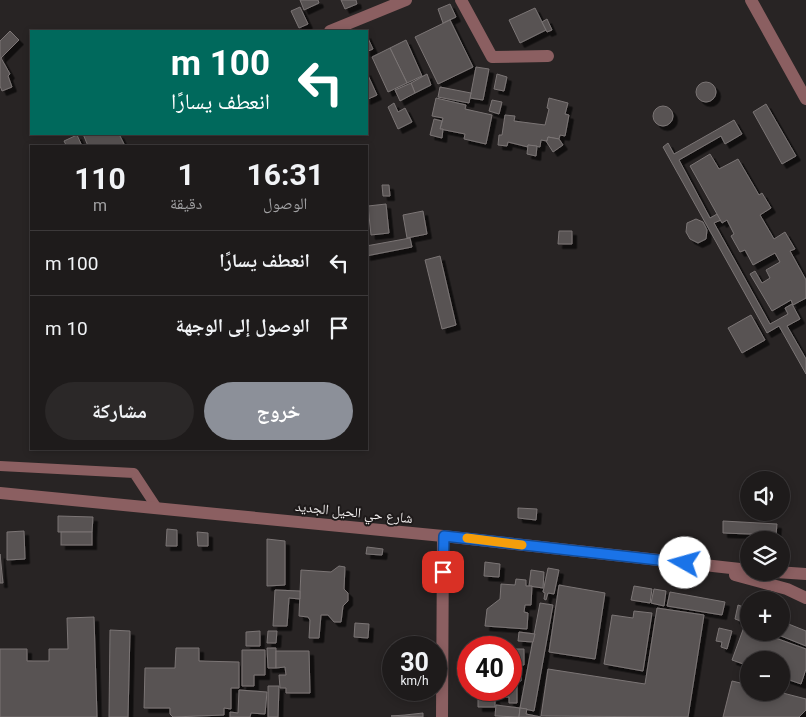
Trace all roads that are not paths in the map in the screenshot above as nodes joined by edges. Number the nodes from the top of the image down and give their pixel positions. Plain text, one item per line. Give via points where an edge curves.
1 (406, 0) edge
2 (461, 0) edge
3 (750, 0) edge
4 (332, 30) edge
5 (548, 56) dead end
6 (806, 98) edge
7 (0, 466) edge
8 (0, 493) edge
9 (157, 508) junction
10 (444, 536) junction
11 (704, 566) junction
12 (740, 569) edge
13 (790, 573) edge
14 (806, 574) edge
15 (806, 598) edge
16 (442, 717) edge

1 - 4 street
2 - 5 street via 492,57
3 - 6 street
7 - 9 lane via 134,472
8 - 9 street, شارع حي الحيل الجديد
9 - 10 street, شارع حي الحيل الجديد
10 - 11 street, شارع حي الحيل الجديد
10 - 16 street
11 - 12 street
11 - 15 street via 787,589
13 - 14 street

